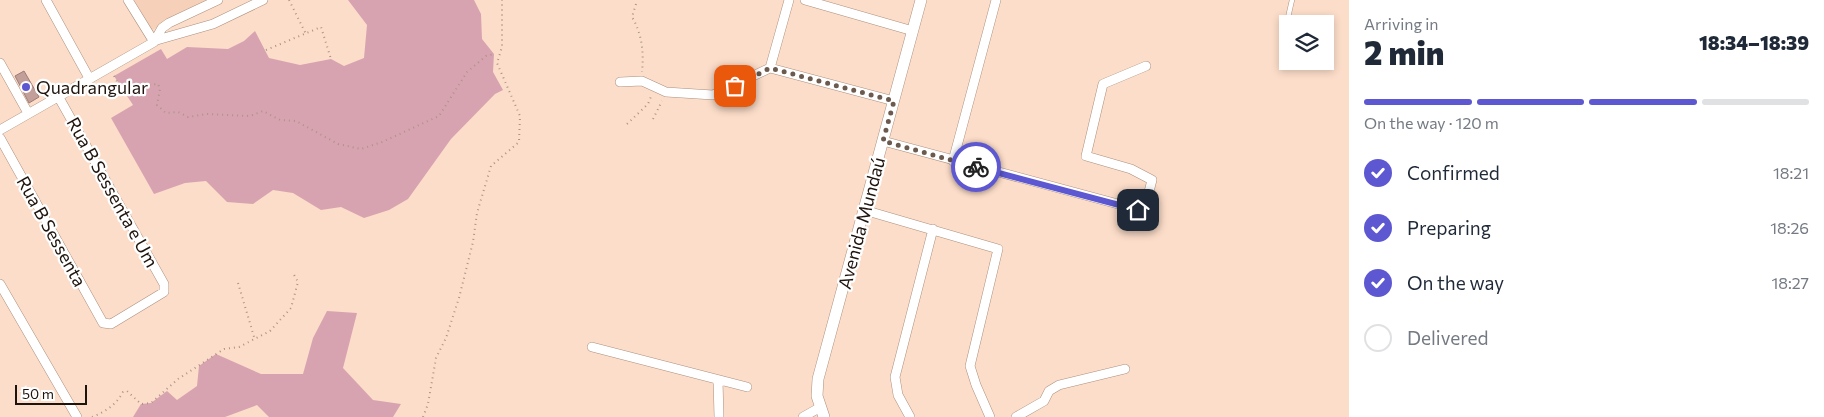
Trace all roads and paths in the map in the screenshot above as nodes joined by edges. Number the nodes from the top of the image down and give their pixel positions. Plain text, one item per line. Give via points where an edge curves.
1 (46, 0) edge
2 (128, 0) edge
3 (218, 0) edge
4 (263, 0) edge
5 (289, 0) edge
6 (502, 0) edge
7 (789, 0) edge
8 (805, 0) edge
9 (921, 0) edge
10 (996, 0) edge
11 (1292, 0) edge
12 (636, 4) dead end
13 (1289, 15) edge
14 (913, 31) junction
15 (306, 34) junction
16 (156, 41) junction
17 (266, 50) dead end
18 (494, 54) dead end
19 (331, 59) dead end
20 (0, 63) edge
21 (1146, 66) dead end
22 (109, 67) junction
23 (770, 68) junction
24 (89, 78) junction
25 (642, 81) junction
26 (620, 82) dead end
27 (656, 88) junction
28 (666, 92) junction
29 (58, 96) junction
30 (894, 101) junction
31 (28, 113) junction
32 (653, 119) dead end
33 (626, 124) dead end
34 (0, 130) edge
35 (0, 138) edge
36 (883, 141) junction
37 (953, 161) junction
38 (864, 210) junction
39 (933, 229) junction
40 (293, 274) dead end
41 (238, 283) dead end
42 (0, 284) edge
43 (105, 324) joint
44 (255, 340) junction
45 (592, 347) dead end
46 (1126, 369) dead end
47 (718, 380) junction
48 (747, 387) dead end
49 (822, 413) edge
50 (77, 417) edge
51 (92, 417) edge
52 (423, 417) edge
53 (719, 417) edge
54 (804, 417) edge
55 (910, 417) edge
56 (990, 417) edge
57 (1016, 417) edge

1 - 24 street
2 - 16 street
3 - 16 street via 169,23 162,28
4 - 16 street via 213,24
5 - 15 path
6 - 52 path via 502,47 497,62 520,116 519,142 491,166 477,213 474,242 459,298 436,358
7 - 23 street
8 - 14 street
9 - 14 street, Avenida Mundaú
10 - 37 street
11 - 13 lane
12 - 25 path via 632,17 640,31 644,56
14 - 30 street, Avenida Mundaú
15 - 17 path
15 - 19 path via 321,27
16 - 22 street
18 - 22 path via 486,56 467,72 439,116 361,149 338,144 296,121 280,120 262,111 250,116 207,114 188,117 178,112 166,113 157,106 158,84 131,92 121,89
20 - 31 street
21 - 37 street via 1103,84 1086,156 1152,180 1144,211
22 - 24 street
23 - 28 street via 712,95
23 - 30 street
24 - 29 street
25 - 26 street
25 - 27 street
27 - 28 street
27 - 33 path via 648,104
28 - 32 path
29 - 31 street
29 - 43 street, Rua B Sessenta e Um via 164,284 165,290 111,324
30 - 36 street, Avenida Mundaú
31 - 34 street
35 - 43 street, Rua B Sessenta
36 - 37 street
36 - 38 street, Avenida Mundaú
38 - 39 street
38 - 49 street, Avenida Mundaú via 818,379 817,396
39 - 55 street via 896,377 898,395
39 - 56 street via 998,249 970,366
40 - 44 path via 298,282 291,308 270,331
41 - 44 path
42 - 50 street
44 - 51 path via 224,349 178,379 151,403 141,404 127,391 103,413
45 - 47 street
46 - 57 street via 1059,385 1049,391 1044,401
47 - 48 street
47 - 53 street
49 - 54 street

